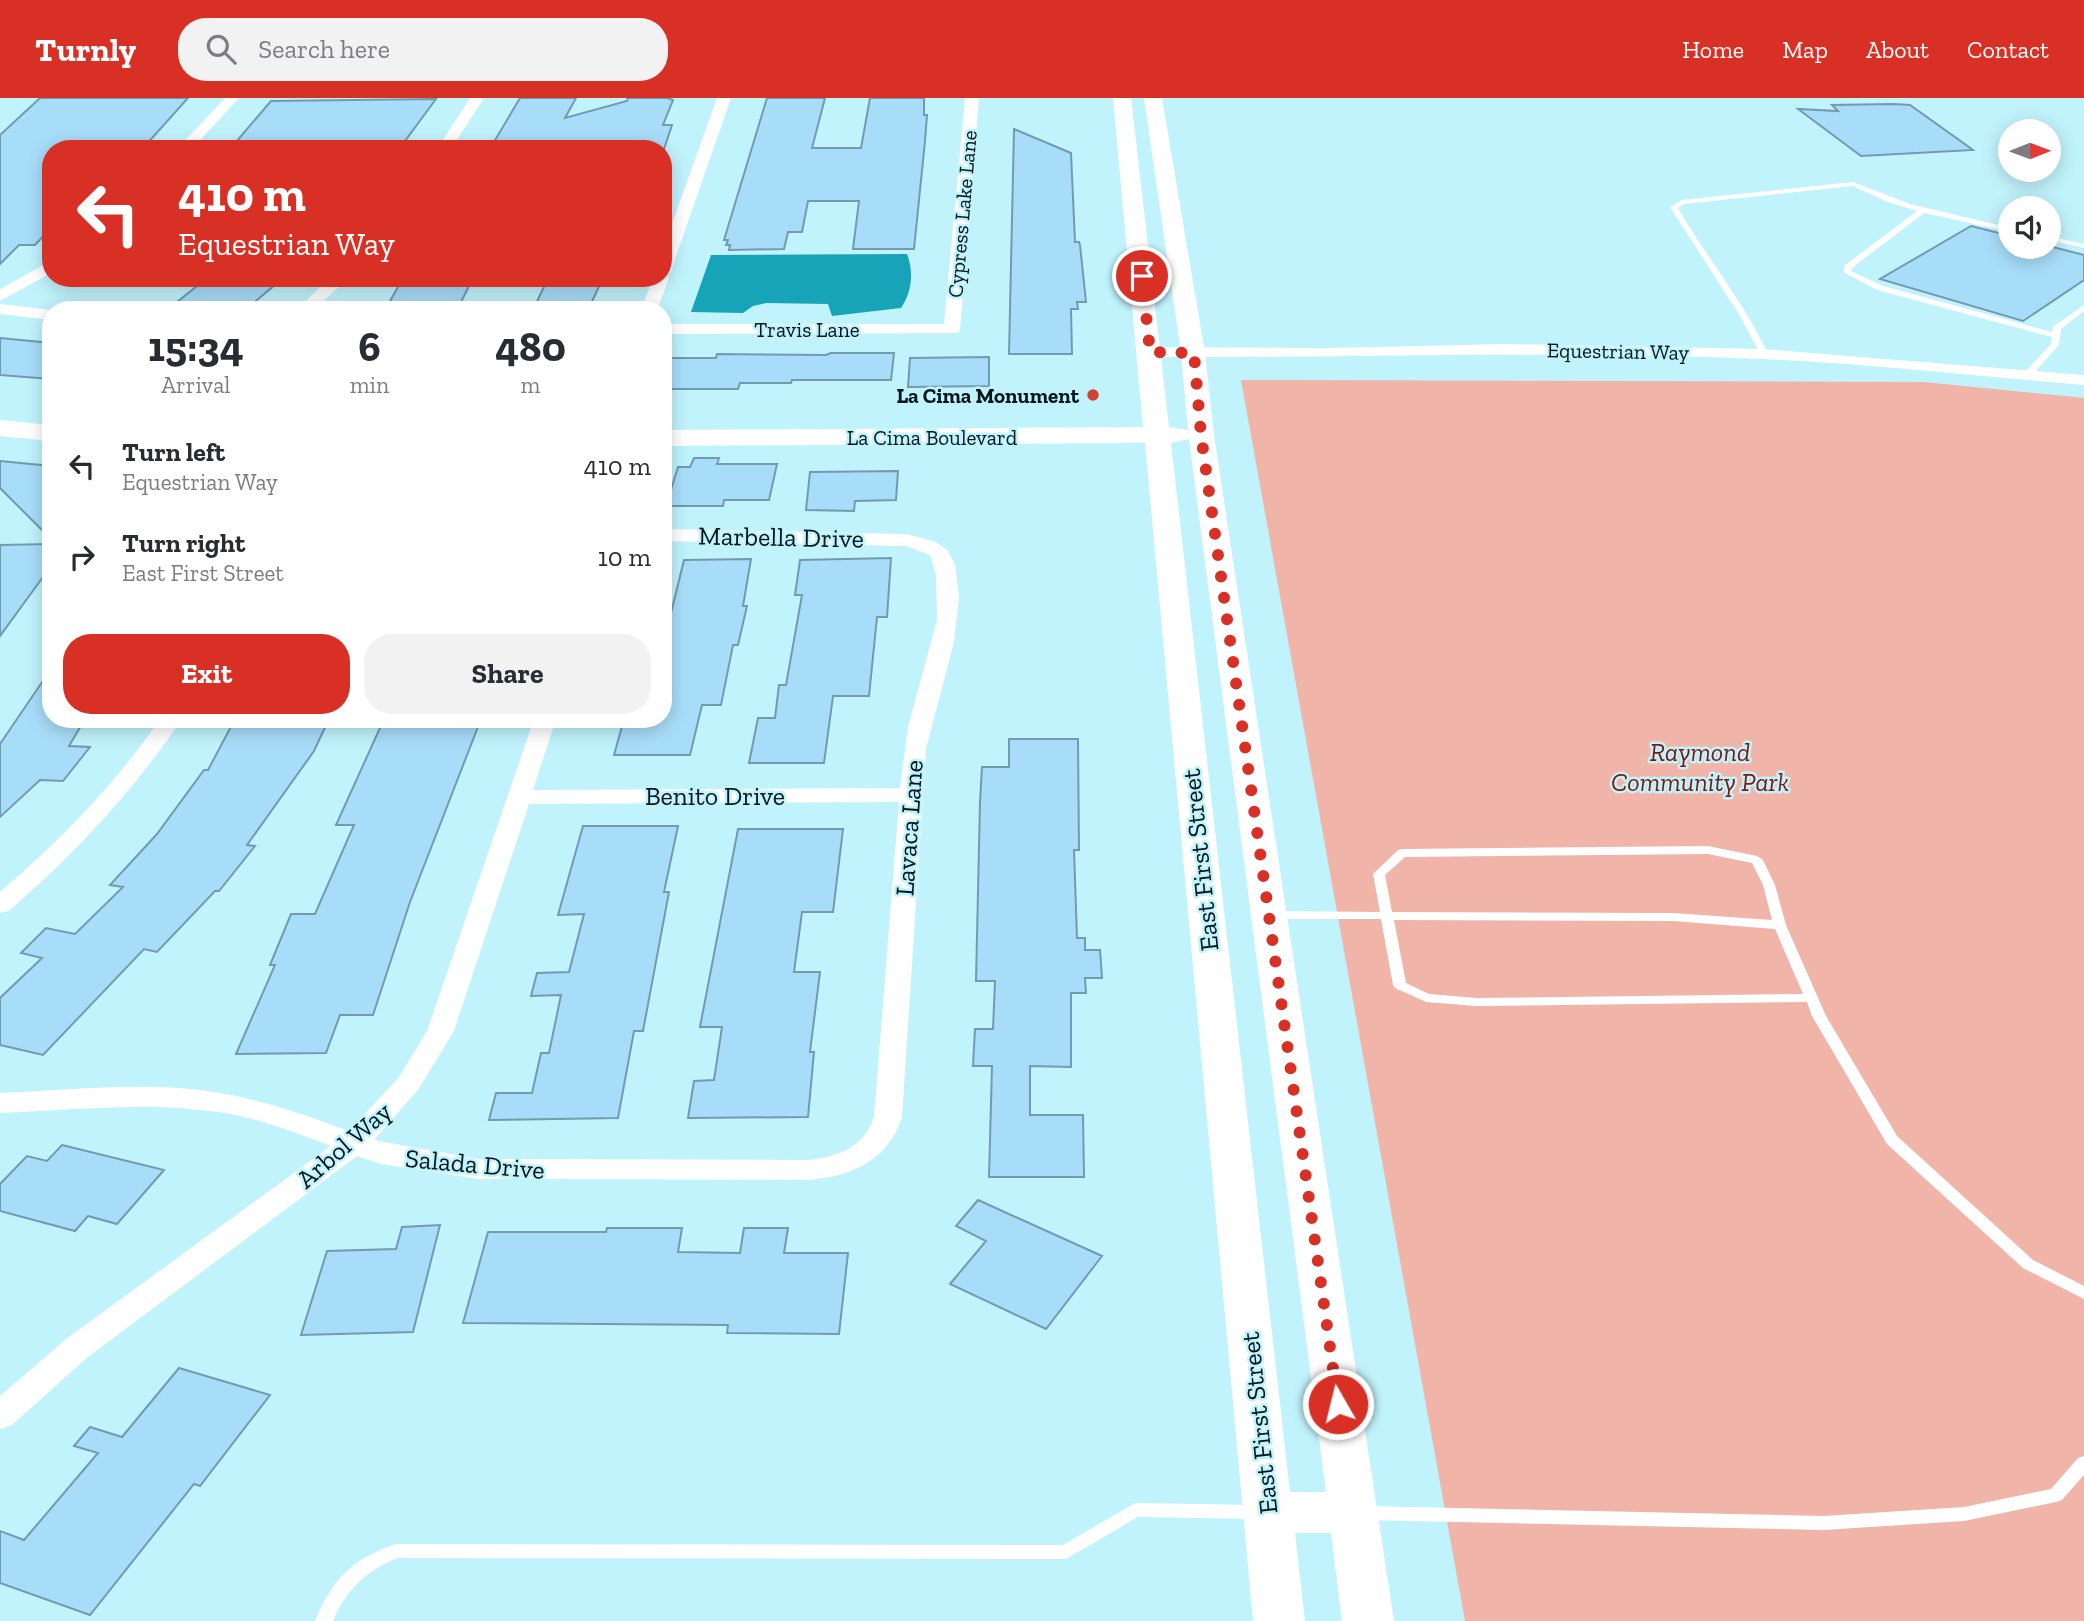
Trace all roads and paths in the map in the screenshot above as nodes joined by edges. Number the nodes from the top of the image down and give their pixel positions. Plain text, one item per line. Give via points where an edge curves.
1 (232, 98) edge
2 (477, 98) edge
3 (724, 98) edge
4 (972, 98) edge
5 (1122, 98) edge
6 (1153, 98) edge
7 (192, 140) edge
8 (450, 140) edge
9 (1923, 210) junction
10 (1998, 227) edge
11 (2061, 241) edge
12 (672, 245) edge
13 (2084, 246) edge
14 (42, 271) edge
15 (330, 287) edge
16 (0, 296) edge
17 (313, 301) edge
18 (2084, 307) edge
19 (0, 309) edge
20 (42, 314) edge
21 (672, 329) edge
22 (952, 329) joint
23 (2056, 335) junction
24 (1150, 352) junction
25 (1194, 353) junction
26 (1764, 354) junction
27 (2028, 374) junction
28 (2084, 380) edge
29 (0, 405) edge
30 (42, 409) edge
31 (672, 419) edge
32 (1155, 426) junction
33 (1200, 426) junction
34 (0, 428) edge
35 (42, 432) edge
36 (672, 438) edge
37 (672, 535) edge
38 (898, 539) joint
39 (165, 728) edge
40 (542, 728) edge
41 (912, 795) junction
42 (519, 797) junction
43 (0, 905) edge
44 (1269, 915) junction
45 (1388, 916) junction
46 (1780, 925) junction
47 (1811, 998) junction
48 (0, 1103) edge
49 (352, 1145) junction
50 (870, 1148) joint
51 (2084, 1293) edge
52 (0, 1416) edge
53 (2084, 1463) edge
54 (1268, 1512) junction
55 (1353, 1513) junction
56 (324, 1621) edge
57 (1279, 1621) edge
58 (1368, 1621) edge

1 - 7 street
2 - 8 street
3 - 12 street
4 - 22 street, Cypress Lake Lane
5 - 24 main road, East First Street
6 - 25 main road
9 - 10 lane
9 - 23 lane via 1847,267 1847,272 1880,288
9 - 26 lane via 1853,184 1716,197 1674,207 1754,330
11 - 13 lane
14 - 16 street
15 - 17 street
18 - 23 lane via 2057,328
19 - 20 street
21 - 22 street, Travis Lane
23 - 27 lane via 2055,345
24 - 25 street, Equestrian Way
24 - 32 main road, East First Street
25 - 26 street, Equestrian Way via 1506,349
25 - 33 main road
26 - 27 street, Equestrian Way
27 - 28 street, Equestrian Way
29 - 30 main road
31 - 32 main road, La Cima Boulevard
32 - 33 main road, La Cima Boulevard
32 - 36 main road, La Cima Boulevard
32 - 54 main road, East First Street
33 - 44 main road
34 - 35 main road
37 - 38 street, Marbella Drive
38 - 41 street, Lavaca Lane via 939,552 947,581 944,647 918,730
39 - 43 street via 103,808
40 - 42 street, Arbol Way
41 - 42 street, Benito Drive
41 - 50 street, Lavaca Lane via 888,1117
42 - 49 street, Arbol Way via 441,1033 415,1078
44 - 45 lane
44 - 55 main road
45 - 46 lane via 1673,917
45 - 46 lane via 1380,874 1402,853 1708,850 1757,860
45 - 47 lane via 1400,985 1426,998 1477,1002
46 - 47 lane
47 - 51 lane via 1892,1140 2028,1264
48 - 49 street, Salada Drive via 112,1097 188,1099 258,1111
49 - 50 street, Salada Drive via 433,1165 512,1171 808,1170 842,1164
49 - 52 street, Arbol Way via 77,1348
53 - 55 lane via 2056,1495 1964,1514 1862,1521
54 - 55 main road
54 - 56 lane via 1135,1510 1066,1552 396,1551 351,1575 333,1598
54 - 57 main road, East First Street
55 - 58 main road

